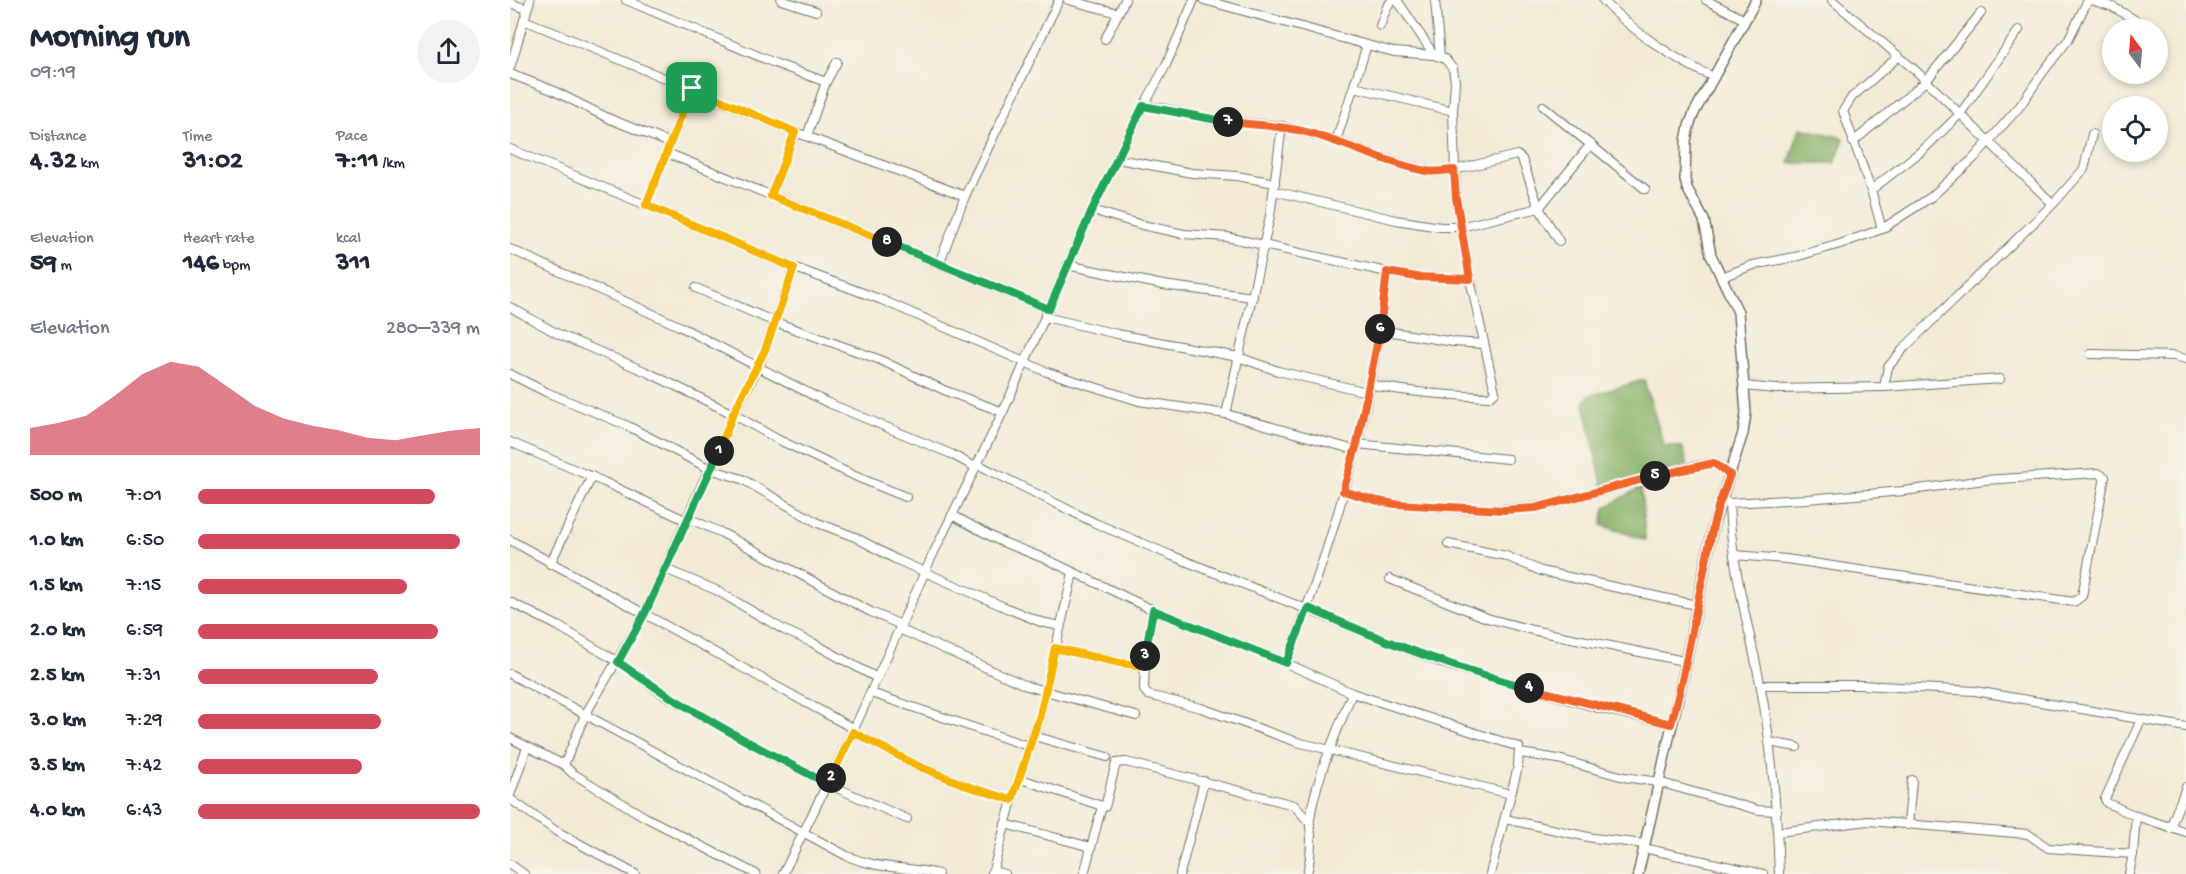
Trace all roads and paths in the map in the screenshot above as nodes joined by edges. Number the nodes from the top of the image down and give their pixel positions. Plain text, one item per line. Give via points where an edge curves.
1 (530, 0) edge
2 (626, 0) edge
3 (781, 0) edge
4 (1059, 0) edge
5 (1068, 0) edge
6 (1125, 0) edge
7 (1194, 0) edge
8 (1204, 0) edge
9 (1392, 0) edge
10 (1397, 0) edge
11 (1435, 0) edge
12 (1602, 0) edge
13 (1706, 0) edge
14 (1756, 0) edge
15 (1832, 0) edge
16 (2089, 0) edge
17 (510, 3) edge
18 (527, 9) junction
19 (816, 11) dead end
20 (1118, 13) junction
21 (1981, 13) dead end
22 (2132, 18) edge
23 (524, 20) junction
24 (1745, 20) junction
25 (1380, 26) dead end
26 (2019, 30) dead end
27 (1105, 39) dead end
28 (1367, 45) junction
29 (1437, 56) junction
30 (1899, 56) junction
31 (837, 62) dead end
32 (510, 68) edge
33 (510, 74) edge
34 (1714, 77) junction
35 (1926, 81) junction
36 (826, 82) junction
37 (1354, 87) junction
38 (692, 88) junction
39 (1143, 106) junction
40 (1543, 106) dead end
41 (1453, 111) junction
42 (1960, 114) junction
43 (1282, 126) junction
44 (795, 132) junction
45 (2092, 134) dead end
46 (807, 136) junction
47 (1336, 141) junction
48 (1990, 141) junction
49 (1853, 142) junction
50 (670, 143) junction
51 (1591, 144) junction
52 (510, 149) edge
53 (667, 153) junction
54 (1118, 159) junction
55 (1454, 170) junction
56 (1274, 187) junction
57 (1645, 189) dead end
58 (1871, 190) junction
59 (771, 196) junction
60 (965, 196) junction
61 (2053, 204) junction
62 (646, 205) junction
63 (1539, 208) junction
64 (1092, 210) junction
65 (1460, 227) junction
66 (1882, 229) junction
67 (1559, 241) dead end
68 (1264, 245) junction
69 (510, 249) edge
70 (939, 264) junction
71 (1067, 265) junction
72 (794, 268) junction
73 (1387, 272) junction
74 (1722, 277) junction
75 (1470, 279) junction
76 (696, 288) dead end
77 (1253, 297) junction
78 (510, 307) edge
79 (1047, 313) junction
80 (775, 322) junction
81 (1380, 330) junction
82 (1484, 344) junction
83 (2091, 354) dead end
84 (1238, 357) junction
85 (2186, 359) edge
86 (1025, 361) junction
87 (759, 366) junction
88 (510, 374) edge
89 (2000, 379) dead end
90 (1745, 386) junction
91 (1884, 387) junction
92 (1368, 388) junction
93 (1003, 412) junction
94 (733, 414) junction
95 (1226, 414) junction
96 (510, 442) edge
97 (1356, 447) junction
98 (1508, 459) dead end
99 (976, 465) junction
100 (710, 469) junction
101 (1730, 475) junction
102 (591, 476) junction
103 (1343, 491) junction
104 (906, 497) dead end
105 (1725, 501) junction
106 (952, 515) junction
107 (687, 520) junction
108 (510, 540) edge
109 (1448, 544) dead end
110 (1734, 555) junction
111 (550, 564) junction
112 (665, 568) junction
113 (925, 572) junction
114 (1073, 573) junction
115 (1390, 579) dead end
116 (510, 602) edge
117 (1696, 605) junction
118 (1308, 608) junction
119 (1153, 610) junction
120 (645, 613) junction
121 (1060, 626) junction
122 (900, 627) junction
123 (1055, 648) junction
124 (1684, 661) junction
125 (618, 662) junction
126 (1286, 663) junction
127 (1144, 666) junction
128 (510, 674) edge
129 (877, 678) junction
130 (1761, 686) junction
131 (1046, 692) junction
132 (871, 693) junction
133 (1352, 693) junction
134 (585, 715) junction
135 (1136, 716) dead end
136 (2141, 720) junction
137 (1671, 724) junction
138 (2186, 728) edge
139 (854, 731) junction
140 (1034, 736) junction
141 (510, 738) edge
142 (1769, 742) junction
143 (527, 747) junction
144 (1031, 747) junction
145 (1797, 747) dead end
146 (1330, 750) junction
147 (1520, 753) junction
148 (1107, 757) dead end
149 (564, 765) junction
150 (1021, 779) junction
151 (1912, 780) dead end
152 (1204, 781) junction
153 (1658, 782) junction
154 (828, 784) junction
155 (2186, 787) edge
156 (1511, 794) junction
157 (510, 797) edge
158 (1012, 800) junction
159 (1102, 806) junction
160 (1777, 811) junction
161 (2136, 816) junction
162 (907, 819) dead end
163 (1505, 819) junction
164 (1309, 822) junction
165 (1005, 824) junction
166 (1908, 825) junction
167 (2170, 828) junction
168 (1778, 832) junction
169 (2186, 832) edge
170 (804, 835) junction
171 (1643, 846) junction
172 (1091, 847) junction
173 (2133, 854) junction
174 (510, 864) edge
175 (992, 872) edge
176 (524, 874) edge
177 (635, 874) edge
178 (756, 874) edge
179 (783, 874) edge
180 (938, 874) edge
181 (1005, 874) edge
182 (1084, 874) edge
183 (1180, 874) edge
184 (1306, 874) edge
185 (1490, 874) edge
186 (1638, 874) edge
187 (1763, 874) edge
188 (1779, 874) edge
189 (2129, 874) edge

1 - 18 street
2 - 36 street
3 - 19 street
4 - 60 street
5 - 20 street
6 - 20 street
7 - 39 street
8 - 28 street
9 - 25 street
10 - 29 street
11 - 29 street
12 - 34 street via 1644,35
13 - 24 street
14 - 24 street
15 - 30 street
16 - 22 street
16 - 48 street via 2068,40
17 - 18 street
18 - 23 street
20 - 27 street
21 - 35 street
23 - 32 street
23 - 38 street
24 - 34 street
26 - 42 street
28 - 29 street
28 - 37 street
29 - 41 street via 1446,59 1453,69
30 - 35 street
30 - 49 street via 1845,105 1843,111
31 - 36 street
33 - 50 street
34 - 74 street via 1689,126 1685,170 1687,188 1704,220 1707,246
35 - 42 street
35 - 49 street
36 - 46 street
37 - 41 street
37 - 47 street
38 - 44 street
38 - 50 street
39 - 43 street via 1212,120
39 - 54 street
40 - 51 street
41 - 55 street
42 - 48 street
42 - 58 street via 1924,149
43 - 47 street
43 - 56 street
44 - 46 street
44 - 59 street
45 - 61 street via 2084,169
46 - 60 street
47 - 55 street via 1425,171
48 - 61 street
48 - 66 street via 1932,197
49 - 58 street
50 - 53 street
51 - 57 street
51 - 63 street
52 - 62 street
53 - 59 street
53 - 62 street
54 - 56 street via 1192,173 1237,176
54 - 64 street
55 - 63 street via 1517,155 1522,159
55 - 65 street
56 - 65 street via 1396,220
56 - 68 street
58 - 66 street
59 - 70 street
60 - 70 street
61 - 91 street via 1905,347 1888,367
62 - 72 street
63 - 65 street
63 - 67 street
64 - 68 street via 1184,234
64 - 71 street
65 - 75 street
66 - 74 street
68 - 73 street
68 - 77 street
69 - 87 street
70 - 79 street
71 - 77 street via 1163,285
71 - 79 street
72 - 80 street
72 - 86 street via 882,300
73 - 75 street
73 - 81 street
74 - 90 street via 1738,312
75 - 82 street
76 - 80 street
77 - 84 street
78 - 94 street via 558,334
79 - 84 street via 1117,334
79 - 86 street
80 - 87 street
80 - 93 street via 878,359
81 - 82 street
81 - 92 street
82 - 92 street via 1495,392 1489,397
83 - 85 street
84 - 92 street via 1278,371
84 - 95 street
86 - 93 street
86 - 95 street via 1047,372 1139,401
87 - 94 street
87 - 99 street via 826,402
88 - 100 street via 628,426
89 - 91 street
90 - 91 street
90 - 101 street via 1743,433
92 - 97 street
93 - 99 street
94 - 100 street
94 - 104 street via 777,439
95 - 97 street
96 - 102 street
97 - 98 street
97 - 103 street
99 - 106 street
99 - 118 street via 1095,523 1246,587
100 - 107 street
100 - 113 street via 742,479 818,523
101 - 103 street via 1714,463 1535,508 1504,510 1395,504
101 - 105 street
102 - 107 street
102 - 111 street
103 - 118 street
105 - 110 street
105 - 110 street via 1904,491 1984,480 2098,473 2105,477 2082,596 2074,602 1786,559
105 - 117 street via 1713,526
106 - 113 street
106 - 114 street
107 - 112 street
107 - 122 street via 722,533
108 - 111 street
109 - 117 street via 1506,556 1541,571
110 - 130 street
111 - 120 street
112 - 120 street
112 - 129 street via 716,590
113 - 121 street via 1041,622
113 - 122 street
114 - 119 street
114 - 121 street
115 - 124 street via 1487,618
116 - 125 street
117 - 124 street
118 - 126 street
118 - 137 street via 1455,667
119 - 126 street
119 - 127 street
120 - 125 street
120 - 139 street
121 - 123 street
122 - 129 street
122 - 131 street via 980,666
123 - 127 street
123 - 131 street
124 - 137 street
125 - 134 street
125 - 154 street via 663,694
126 - 133 street
127 - 146 street via 1144,690 1148,695
128 - 134 street
129 - 132 street
130 - 136 street via 1861,685 1975,691
130 - 142 street
131 - 135 street
131 - 140 street
132 - 139 street
132 - 144 street
133 - 146 street
133 - 147 street via 1518,746
134 - 149 street
134 - 170 street
136 - 138 street
136 - 161 street via 2105,799 2109,805
137 - 153 street
139 - 154 street
139 - 158 street via 918,766
140 - 144 street
140 - 148 street
141 - 143 street
142 - 145 street
142 - 160 street
143 - 149 street
143 - 157 street
144 - 150 street
146 - 156 street
146 - 164 street
147 - 153 street
147 - 156 street
149 - 178 street via 645,817
150 - 158 street
150 - 159 street
151 - 166 street
152 - 159 street via 1120,761 1116,763 1106,806
152 - 164 street via 1294,805
152 - 183 street
153 - 160 street via 1758,810
153 - 171 street
154 - 162 street
154 - 170 street
155 - 167 street
156 - 163 street
157 - 177 street via 556,831
158 - 165 street
159 - 172 street
160 - 168 street
161 - 167 street
161 - 173 street
163 - 171 street
163 - 185 street
164 - 184 street via 1310,861
165 - 172 street
165 - 175 street
166 - 168 street via 1868,821
166 - 173 street via 2028,834 2048,848
167 - 169 street
168 - 188 street
170 - 179 street
170 - 180 street via 866,864
171 - 186 street
171 - 187 street
172 - 182 street
173 - 189 street
174 - 176 street
175 - 181 street

